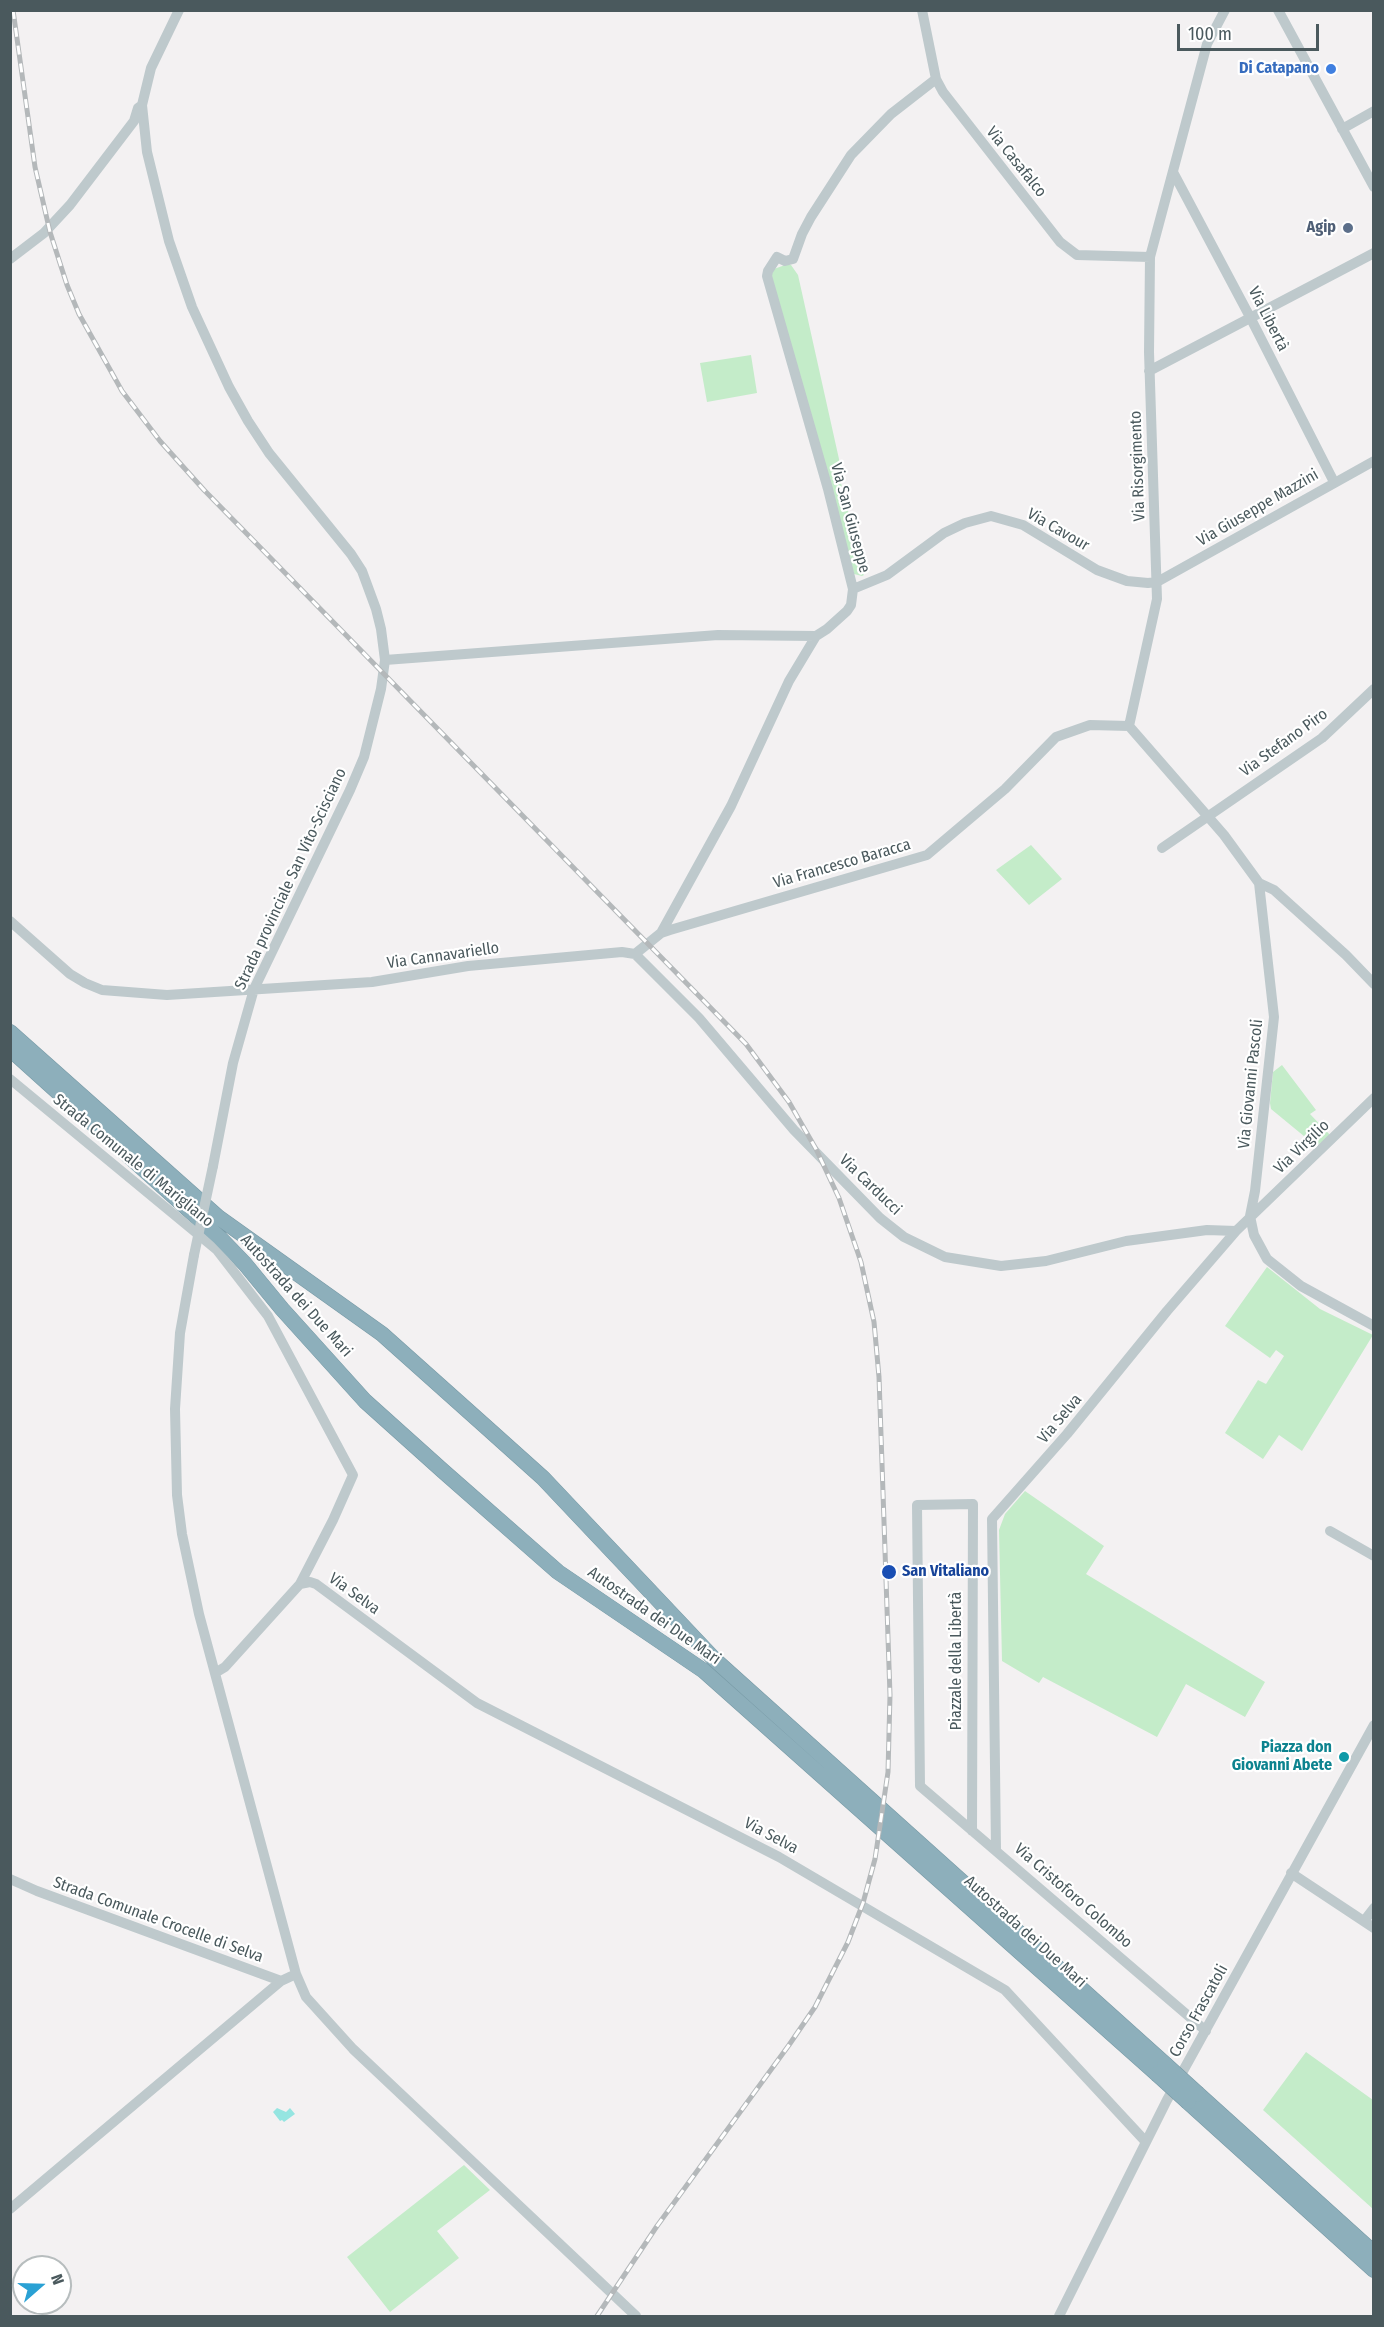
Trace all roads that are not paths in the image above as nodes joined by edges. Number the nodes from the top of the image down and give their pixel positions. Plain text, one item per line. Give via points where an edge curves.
1 (179, 10) edge
2 (922, 10) edge
3 (1225, 10) edge
4 (1278, 10) edge
5 (936, 79) junction
6 (142, 105) junction
7 (1374, 111) edge
8 (1342, 129) junction
9 (1173, 172) junction
10 (1374, 187) edge
11 (1374, 253) edge
12 (1150, 257) junction
13 (10, 259) edge
14 (1250, 317) junction
15 (1149, 371) junction
16 (1374, 461) edge
17 (1334, 482) junction
18 (1157, 582) junction
19 (853, 589) junction
20 (816, 636) junction
21 (385, 660) junction
22 (1374, 689) edge
23 (1129, 726) junction
24 (1207, 816) junction
25 (1162, 848) dead end
26 (1259, 883) junction
27 (10, 921) edge
28 (661, 933) junction
29 (635, 954) junction
30 (1374, 984) edge
31 (254, 989) junction
32 (10, 1032) edge
33 (10, 1049) edge
34 (10, 1080) edge
35 (1374, 1098) edge
36 (1250, 1216) junction
37 (1236, 1231) junction
38 (1374, 1326) edge
39 (1330, 1532) dead end
40 (1374, 1556) edge
41 (300, 1584) junction
42 (215, 1673) junction
43 (1374, 1725) edge
44 (920, 1786) joint
45 (972, 1831) junction
46 (996, 1850) junction
47 (1291, 1873) junction
48 (10, 1880) edge
49 (1374, 1908) edge
50 (1364, 1921) junction
51 (1374, 1928) edge
52 (296, 1974) junction
53 (281, 1981) junction
54 (1206, 2031) junction
55 (1161, 2069) junction
56 (1146, 2142) junction
57 (10, 2209) edge
58 (1372, 2263) edge
59 (636, 2316) edge
60 (1059, 2316) edge

1 - 6 street via 151,68
2 - 5 street, Via Casafalco
3 - 9 street, Via Risorgimento via 1207,44
4 - 8 street
5 - 12 street, Via Casafalco via 955,109 1072,252
5 - 19 street, Via San Giuseppe via 891,114 851,155 811,217 793,259 777,258 767,276
6 - 13 street via 70,205 44,233
6 - 21 street, Strada provinciale San Vito-Scisciano via 147,152 169,241 192,307 229,387 269,453 362,571 376,609
7 - 8 street
8 - 10 street
9 - 12 street, Via Risorgimento
9 - 14 street, Via Libertà
11 - 14 street
12 - 15 street, Via Risorgimento
14 - 15 street
14 - 17 street, Via Libertà
15 - 18 street, Via Risorgimento
16 - 17 street, Via Giuseppe Mazzini
17 - 18 street, Via Giuseppe Mazzini
18 - 19 street, Via Cavour via 1127,581 1097,570 1023,525 991,516 944,533 887,574
18 - 23 street, Via Risorgimento via 1157,599
19 - 20 street, Via San Giuseppe via 847,611
20 - 21 street via 718,635
20 - 28 street via 789,681 730,806
21 - 31 street, Strada provinciale San Vito-Scisciano via 364,756
22 - 24 street, Via Stefano Piro via 1322,738
23 - 24 street
23 - 28 street, Via Francesco Baracca via 1090,725 1056,737 1005,789 927,855
24 - 25 street, Via Stefano Piro
24 - 26 street
26 - 30 street via 1274,891
26 - 36 street, Via Giovanni Pascoli via 1274,1017
27 - 31 street, Via Cannavariello via 70,974 102,990 167,995
28 - 29 street, Via Francesco Baracca
29 - 31 street, Via Cannavariello via 622,952 442,969 372,982
29 - 37 street, Via Carducci via 699,1018 794,1130 880,1218 904,1237 945,1257 1001,1266 1046,1261 1126,1241 1207,1230
31 - 42 street, Strada provinciale San Vito-Scisciano, bridge via 233,1063 194,1255 180,1333 175,1409 177,1495 187,1565
32 - 55 highway, Autostrada dei Due Mari via 218,1217 382,1334 543,1478 714,1659
33 - 55 highway, Autostrada dei Due Mari via 220,1238 365,1401 452,1479 558,1572 704,1671
34 - 41 street, Strada Comunale di Marigliano via 217,1250 268,1316 353,1475
35 - 36 street, Via Virgilio
36 - 37 street, Via Selva
36 - 38 street via 1254,1235 1267,1259 1301,1286
37 - 46 street, Via Selva via 992,1518
39 - 40 street
41 - 42 street, Via Selva via 225,1667
41 - 56 street, Via Selva via 316,1584 477,1703 778,1857 1005,1990
42 - 52 street
43 - 47 street, Corso Frascatoli
44 - 45 street, Via Cristoforo Colombo
44 - 45 street, Piazzale della Libertà via 917,1505 973,1504
45 - 46 street, Via Cristoforo Colombo
46 - 54 street, Via Cristoforo Colombo
47 - 50 street
47 - 54 street, Corso Frascatoli
48 - 53 street, Strada Comunale Crocelle di Selva
49 - 50 street
50 - 51 street
52 - 53 street
52 - 59 street via 306,1997 354,2049
53 - 57 street
54 - 56 street, Corso Frascatoli
55 - 58 highway, Autostrada dei Due Mari, bridge
56 - 60 street, Corso Frascatoli

